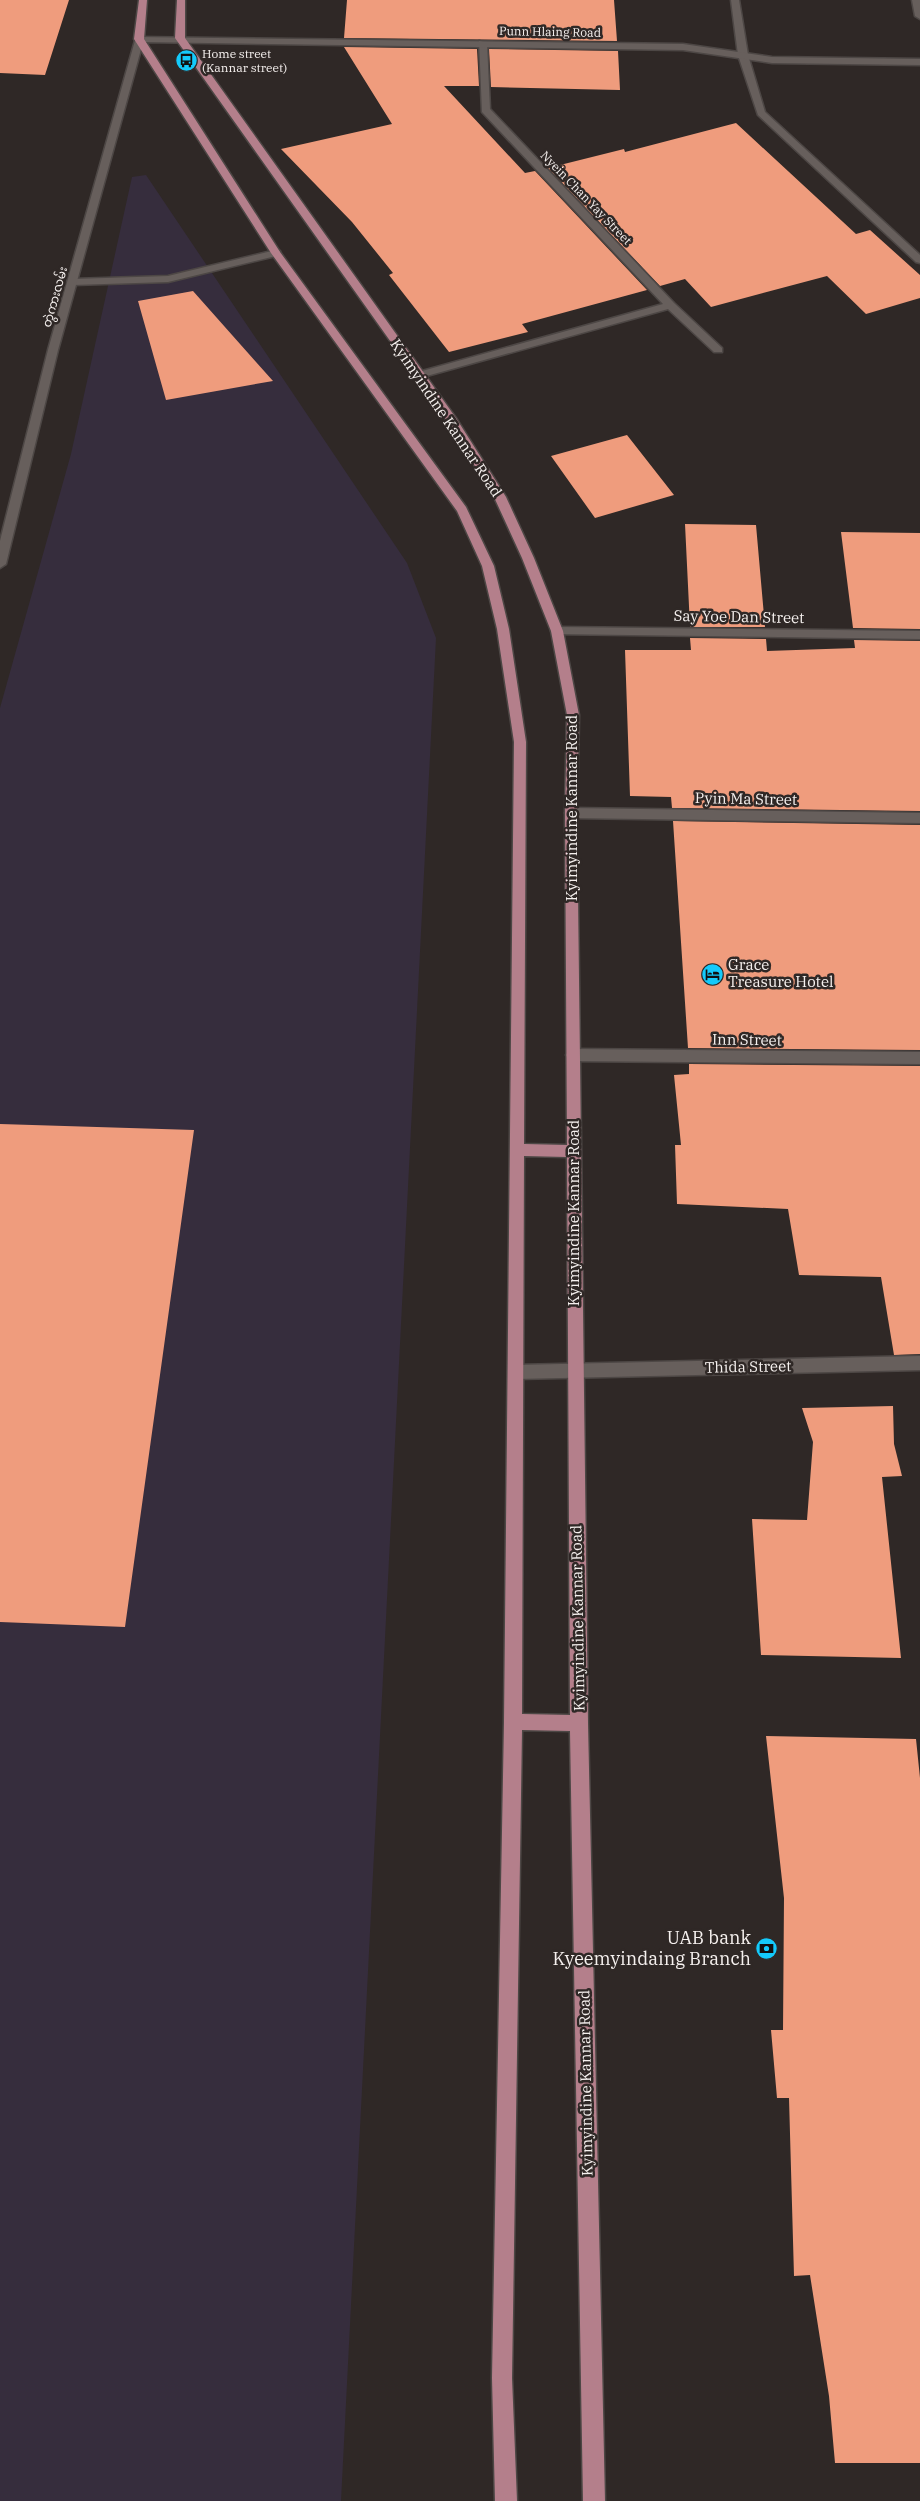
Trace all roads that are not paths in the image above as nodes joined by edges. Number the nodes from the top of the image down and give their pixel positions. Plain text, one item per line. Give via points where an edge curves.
1 (143, 0) edge
2 (182, 0) edge
3 (735, 0) edge
4 (916, 0) edge
5 (920, 16) edge
6 (180, 38) junction
7 (139, 39) junction
8 (482, 43) junction
9 (744, 55) junction
10 (920, 62) edge
11 (276, 253) junction
12 (920, 260) edge
13 (73, 282) junction
14 (670, 305) junction
15 (718, 350) dead end
16 (419, 375) junction
17 (0, 564) edge
18 (557, 631) junction
19 (920, 635) edge
20 (571, 812) junction
21 (920, 818) edge
22 (573, 1055) junction
23 (920, 1058) edge
24 (518, 1150) junction
25 (574, 1151) junction
26 (920, 1363) edge
27 (575, 1371) junction
28 (516, 1372) junction
29 (513, 1722) junction
30 (579, 1723) junction
31 (506, 2501) edge
32 (594, 2501) edge

1 - 7 main road
2 - 6 main road
3 - 9 street
4 - 5 street
6 - 7 street
6 - 8 street, Punn Hlaing Road
6 - 16 main road, Kyimyindine Kannar Road
7 - 11 main road
7 - 13 street, တွဲကားလမ်း
8 - 9 street, Punn Hlaing Road via 683,47
8 - 14 street, Nyein Chan Yay Street via 485,110
9 - 10 street, Punn Hlaing Road via 772,60
9 - 12 street via 761,114
11 - 13 street via 168,279
11 - 24 main road via 462,510 488,566 503,629 520,742
13 - 17 street, တွဲကားလမ်း
14 - 15 street, Nyein Chan Yay Street
14 - 16 street
16 - 18 main road, Kyimyindine Kannar Road via 452,420 500,497
18 - 19 street, Say Yoe Dan Street
18 - 20 main road, Kyimyindine Kannar Road via 573,716
20 - 21 street, Pyin Ma Street
20 - 22 main road, Kyimyindine Kannar Road
22 - 23 street, Inn Street
22 - 25 main road, Kyimyindine Kannar Road
24 - 25 main road
24 - 28 main road
25 - 27 main road, Kyimyindine Kannar Road
26 - 27 street, Thida Street
27 - 28 street, Thida Street
27 - 30 main road, Kyimyindine Kannar Road
28 - 29 main road
29 - 30 main road
29 - 31 main road via 502,2378
30 - 32 main road, Kyimyindine Kannar Road

